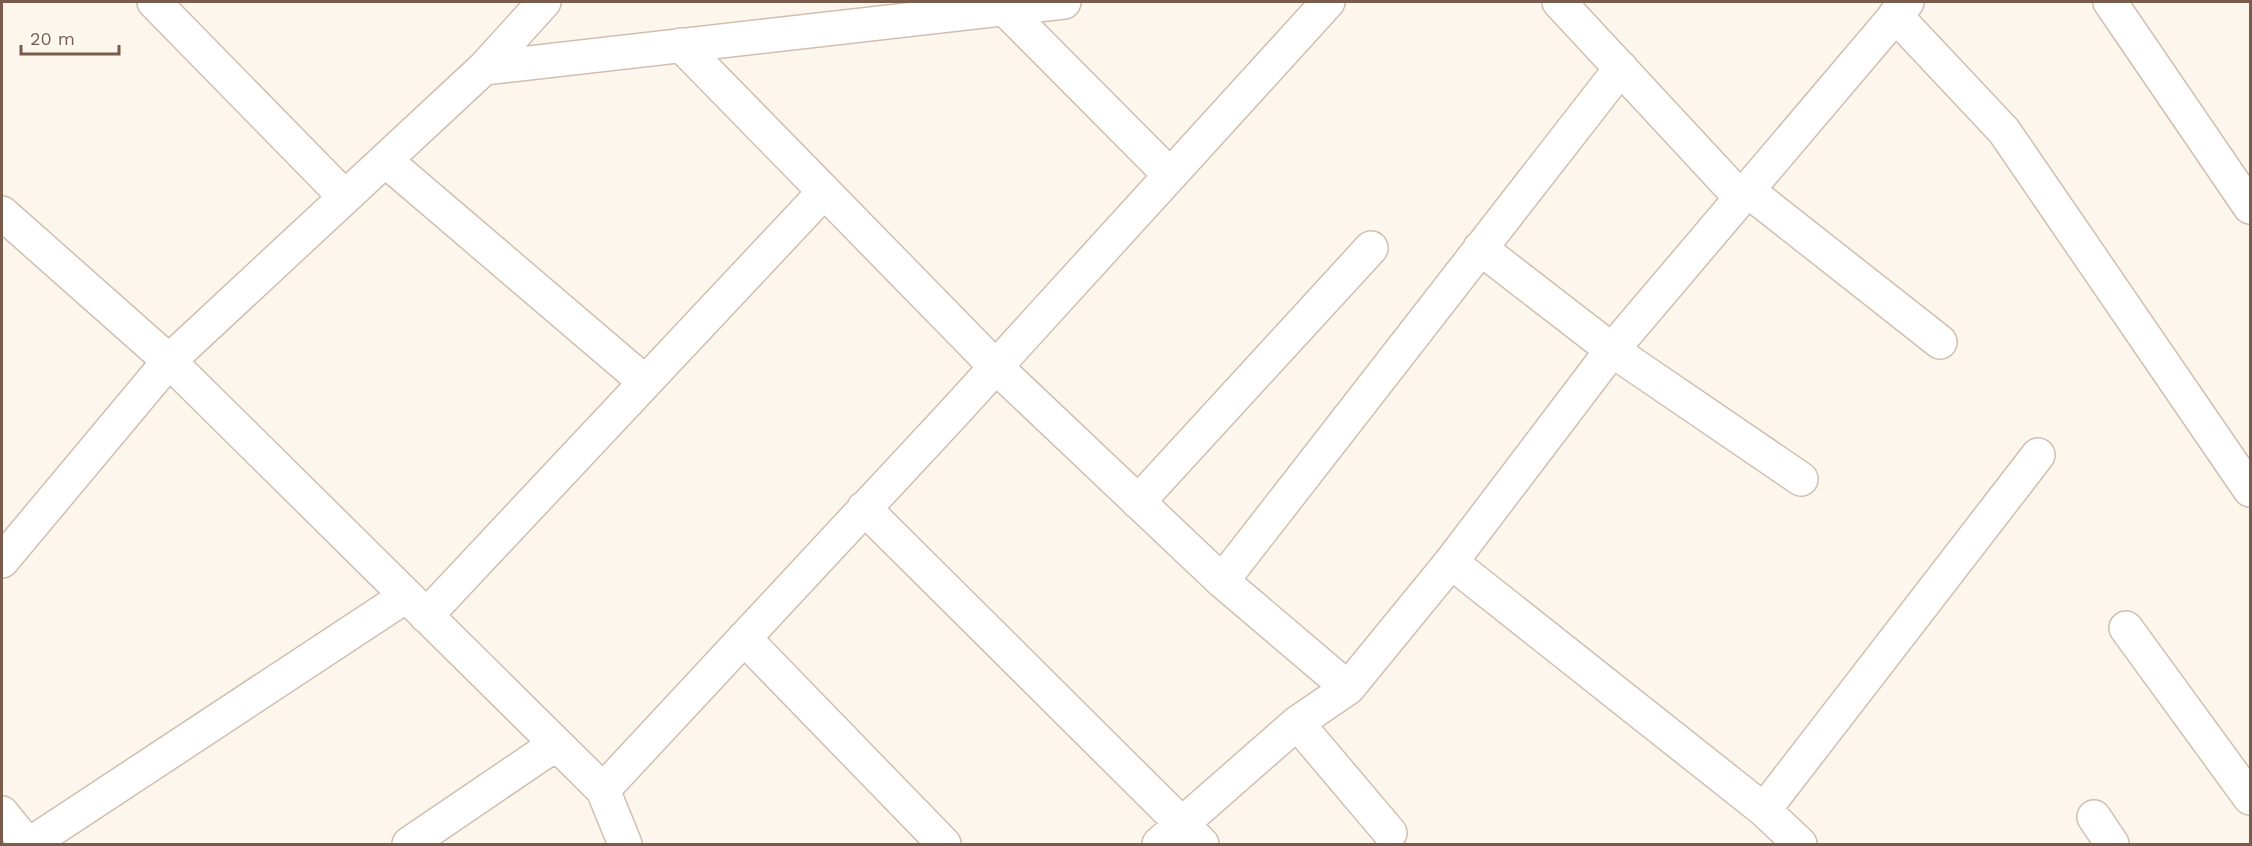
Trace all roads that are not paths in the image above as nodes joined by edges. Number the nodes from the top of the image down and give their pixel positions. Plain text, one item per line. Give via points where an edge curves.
1 (154, 2) edge
2 (544, 2) edge
3 (1064, 2) edge
4 (1328, 2) edge
5 (1559, 2) edge
6 (2110, 2) edge
7 (1002, 5) edge
8 (1901, 8) edge
9 (681, 45) junction
10 (484, 68) junction
11 (1621, 68) junction
12 (385, 160) junction
13 (1170, 175) junction
14 (824, 192) junction
15 (1744, 194) junction
16 (345, 197) junction
17 (2250, 207) edge
18 (4, 221) edge
19 (1371, 248) dead end
20 (1480, 248) junction
21 (1940, 342) dead end
22 (1612, 350) junction
23 (169, 361) junction
24 (995, 366) junction
25 (645, 382) junction
26 (2038, 455) dead end
27 (1802, 479) dead end
28 (2250, 490) edge
29 (1138, 502) junction
30 (864, 508) junction
31 (6, 547) edge
32 (1451, 562) junction
33 (1222, 581) junction
34 (416, 606) junction
35 (2126, 628) dead end
36 (744, 638) junction
37 (1348, 688) junction
38 (1297, 723) junction
39 (556, 744) junction
40 (603, 790) junction
41 (2250, 798) edge
42 (1764, 810) junction
43 (2, 813) edge
44 (2094, 817) dead end
45 (1390, 833) dead end
46 (1181, 838) edge
47 (29, 844) edge
48 (409, 844) edge
49 (624, 844) edge
50 (944, 844) edge
51 (1800, 844) edge
52 (2112, 844) edge

1 - 16 street
2 - 10 street
3 - 7 street
4 - 13 street
5 - 11 street
6 - 17 street
7 - 9 street
7 - 13 street
8 - 15 street
8 - 28 street via 2004,131
9 - 10 street
9 - 14 street
10 - 12 street
11 - 15 street
11 - 20 street
12 - 16 street
12 - 25 street
13 - 24 street
14 - 24 street
14 - 25 street
15 - 21 street
15 - 22 street
16 - 23 street
18 - 23 street
19 - 29 street
20 - 22 street
20 - 33 street
22 - 27 street
22 - 32 street
23 - 31 street
23 - 34 street
24 - 29 street
24 - 30 street
25 - 34 street
26 - 42 street
29 - 33 street
30 - 36 street
30 - 46 street
32 - 37 street
32 - 42 street
33 - 37 street
34 - 39 street
34 - 47 street
35 - 41 street
36 - 40 street
36 - 50 street
37 - 38 street
38 - 45 street
38 - 46 street
39 - 40 street
39 - 48 street
40 - 49 street
42 - 51 street
43 - 47 street
44 - 52 street

